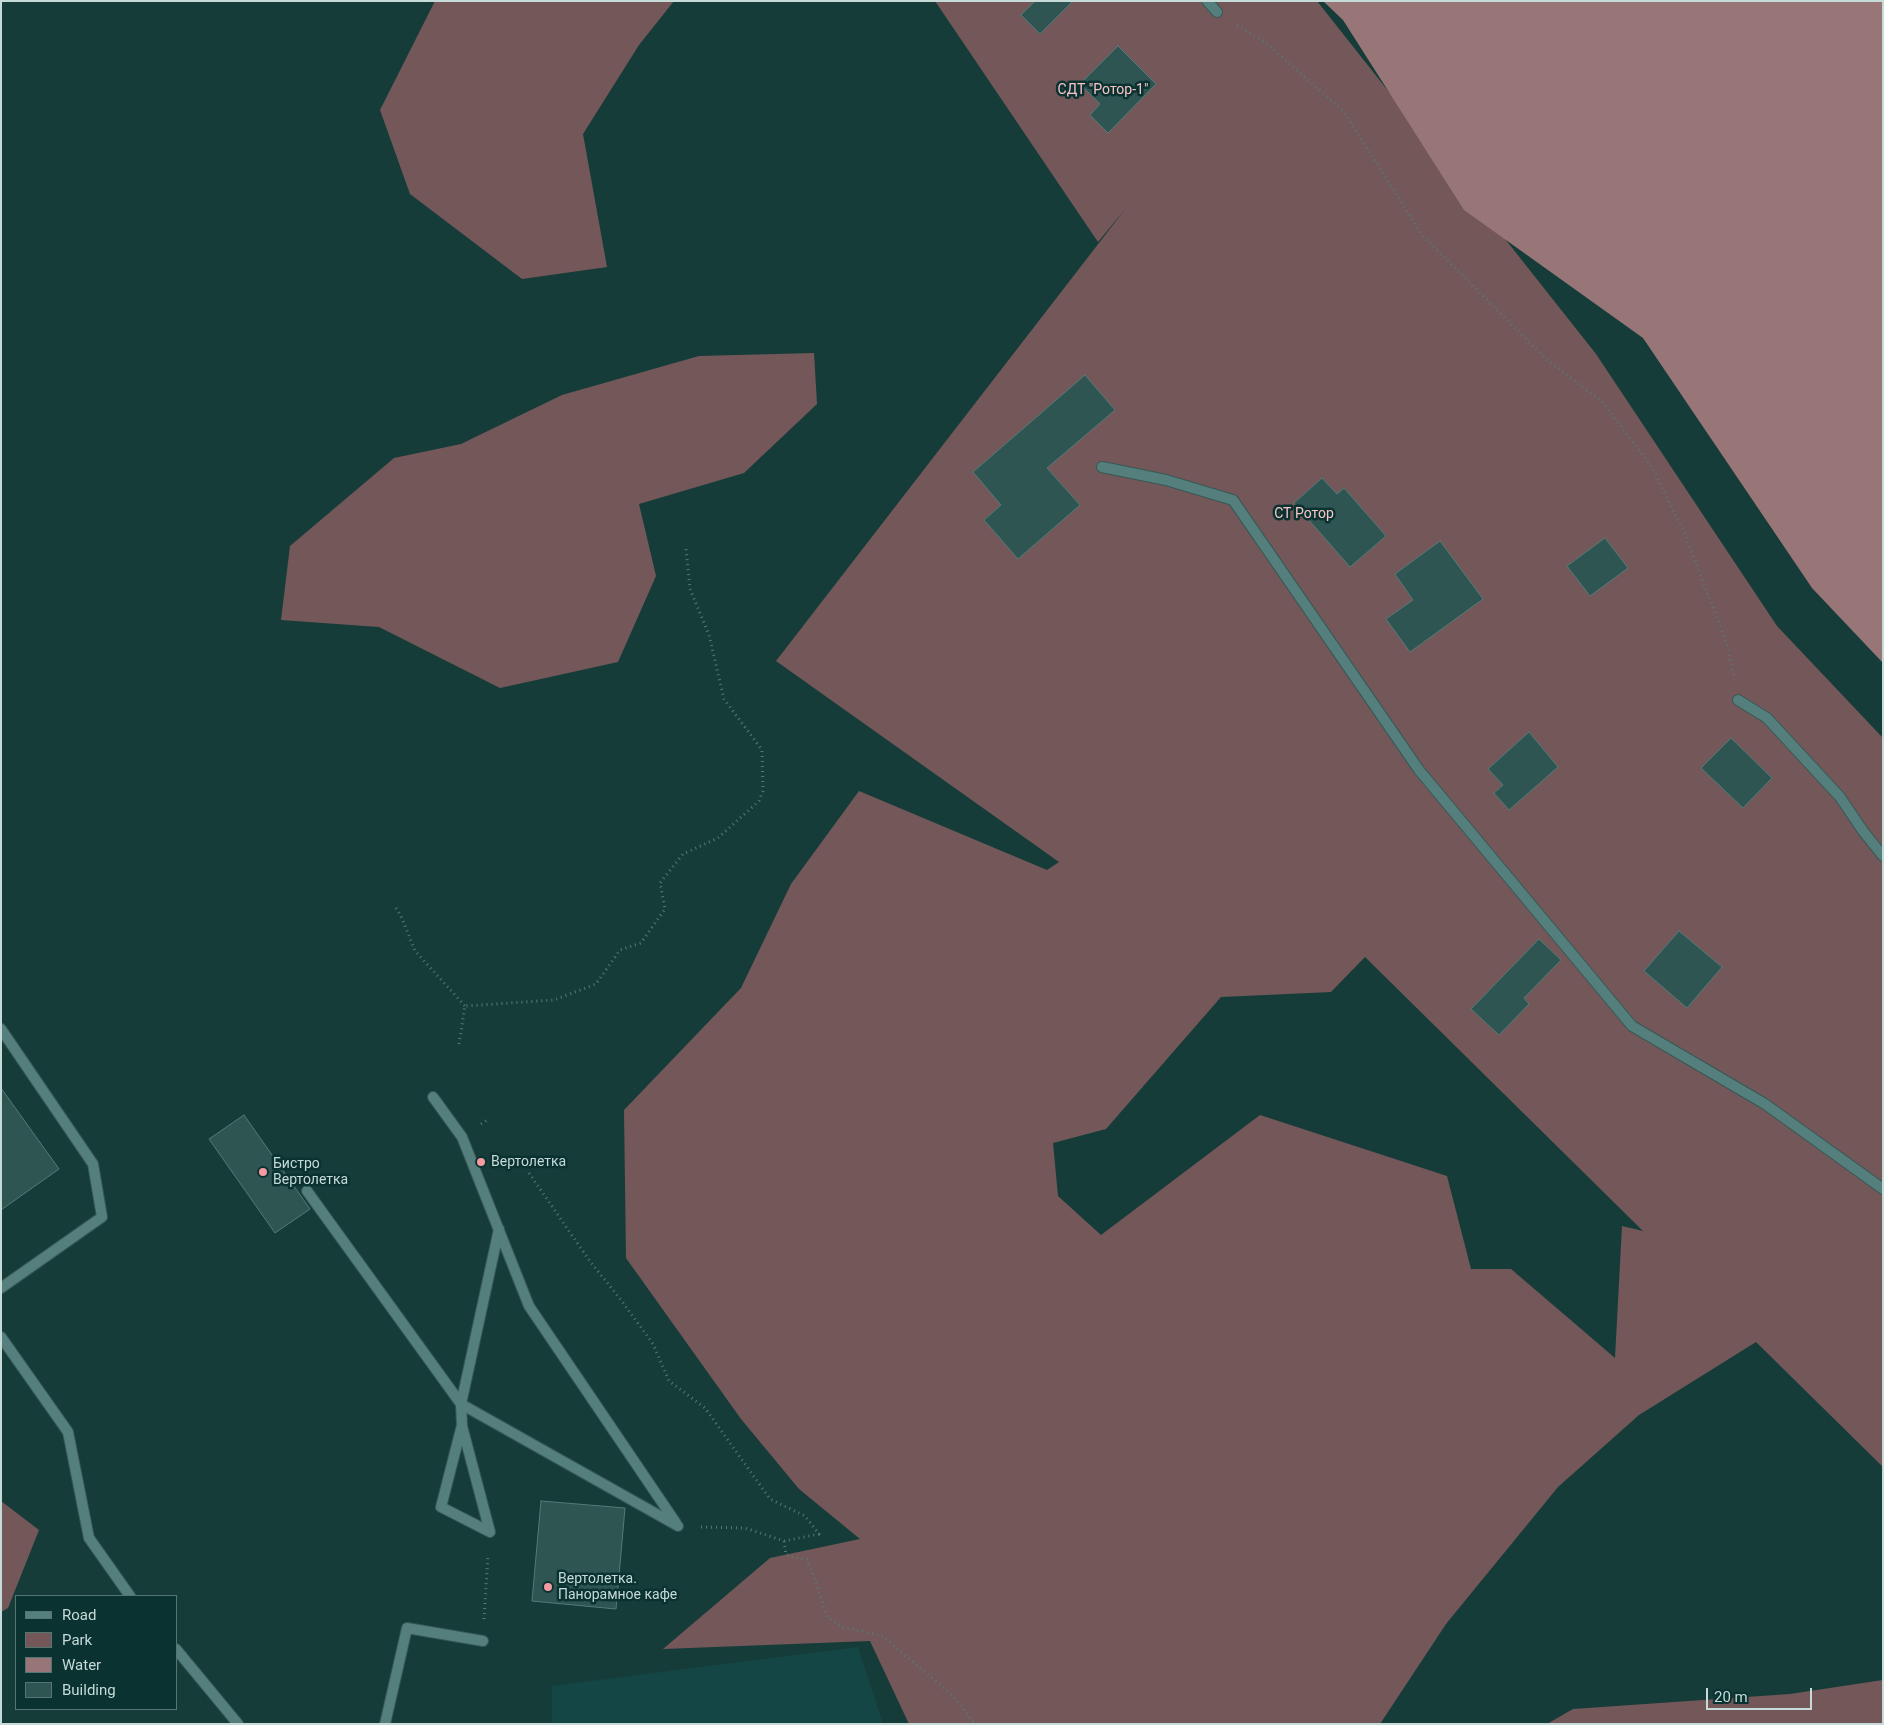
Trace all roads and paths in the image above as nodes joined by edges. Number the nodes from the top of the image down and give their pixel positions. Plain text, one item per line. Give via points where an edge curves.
1 (1207, 1) edge
2 (1217, 12) joint
3 (1102, 466) dead end
4 (686, 549) dead end
5 (1738, 700) joint
6 (1883, 856) edge
7 (396, 908) dead end
8 (465, 1006) junction
9 (1, 1029) edge
10 (459, 1044) dead end
11 (433, 1097) dead end
12 (529, 1173) dead end
13 (1883, 1189) edge
14 (307, 1190) dead end
15 (499, 1228) junction
16 (1, 1288) edge
17 (1, 1337) edge
18 (461, 1404) junction
19 (462, 1425) junction
20 (678, 1526) junction
21 (490, 1532) junction
22 (784, 1541) junction
23 (129, 1595) edge
24 (483, 1641) joint
25 (178, 1651) edge
26 (238, 1724) edge
27 (385, 1724) edge
28 (975, 1724) edge

1 - 2 street
2 - 5 path via 1266,42 1344,112 1422,235 1546,359 1602,402 1652,467 1684,532 1727,644
3 - 13 street via 1166,480 1233,500 1419,770 1632,1026 1765,1104
4 - 8 path via 690,590 709,636 724,699 762,750 763,791 759,801 718,838 683,854 660,883 664,909 641,942 620,950 596,984 554,1000
5 - 6 street via 1767,718 1840,797
7 - 8 path via 415,951
8 - 10 path
9 - 16 street via 93,1164 102,1217
11 - 15 street via 462,1137
12 - 22 path via 653,1344 669,1381 705,1408 770,1499 805,1516 819,1534
14 - 18 street
15 - 18 street
15 - 20 street via 529,1306
17 - 23 street via 68,1432 89,1538
18 - 19 street
18 - 20 street
19 - 21 street
19 - 21 street via 441,1507
20 - 22 path via 745,1528
21 - 24 path
22 - 28 path via 786,1555 807,1560 827,1617 842,1627 882,1636 952,1695
24 - 27 street via 407,1628
25 - 26 street

